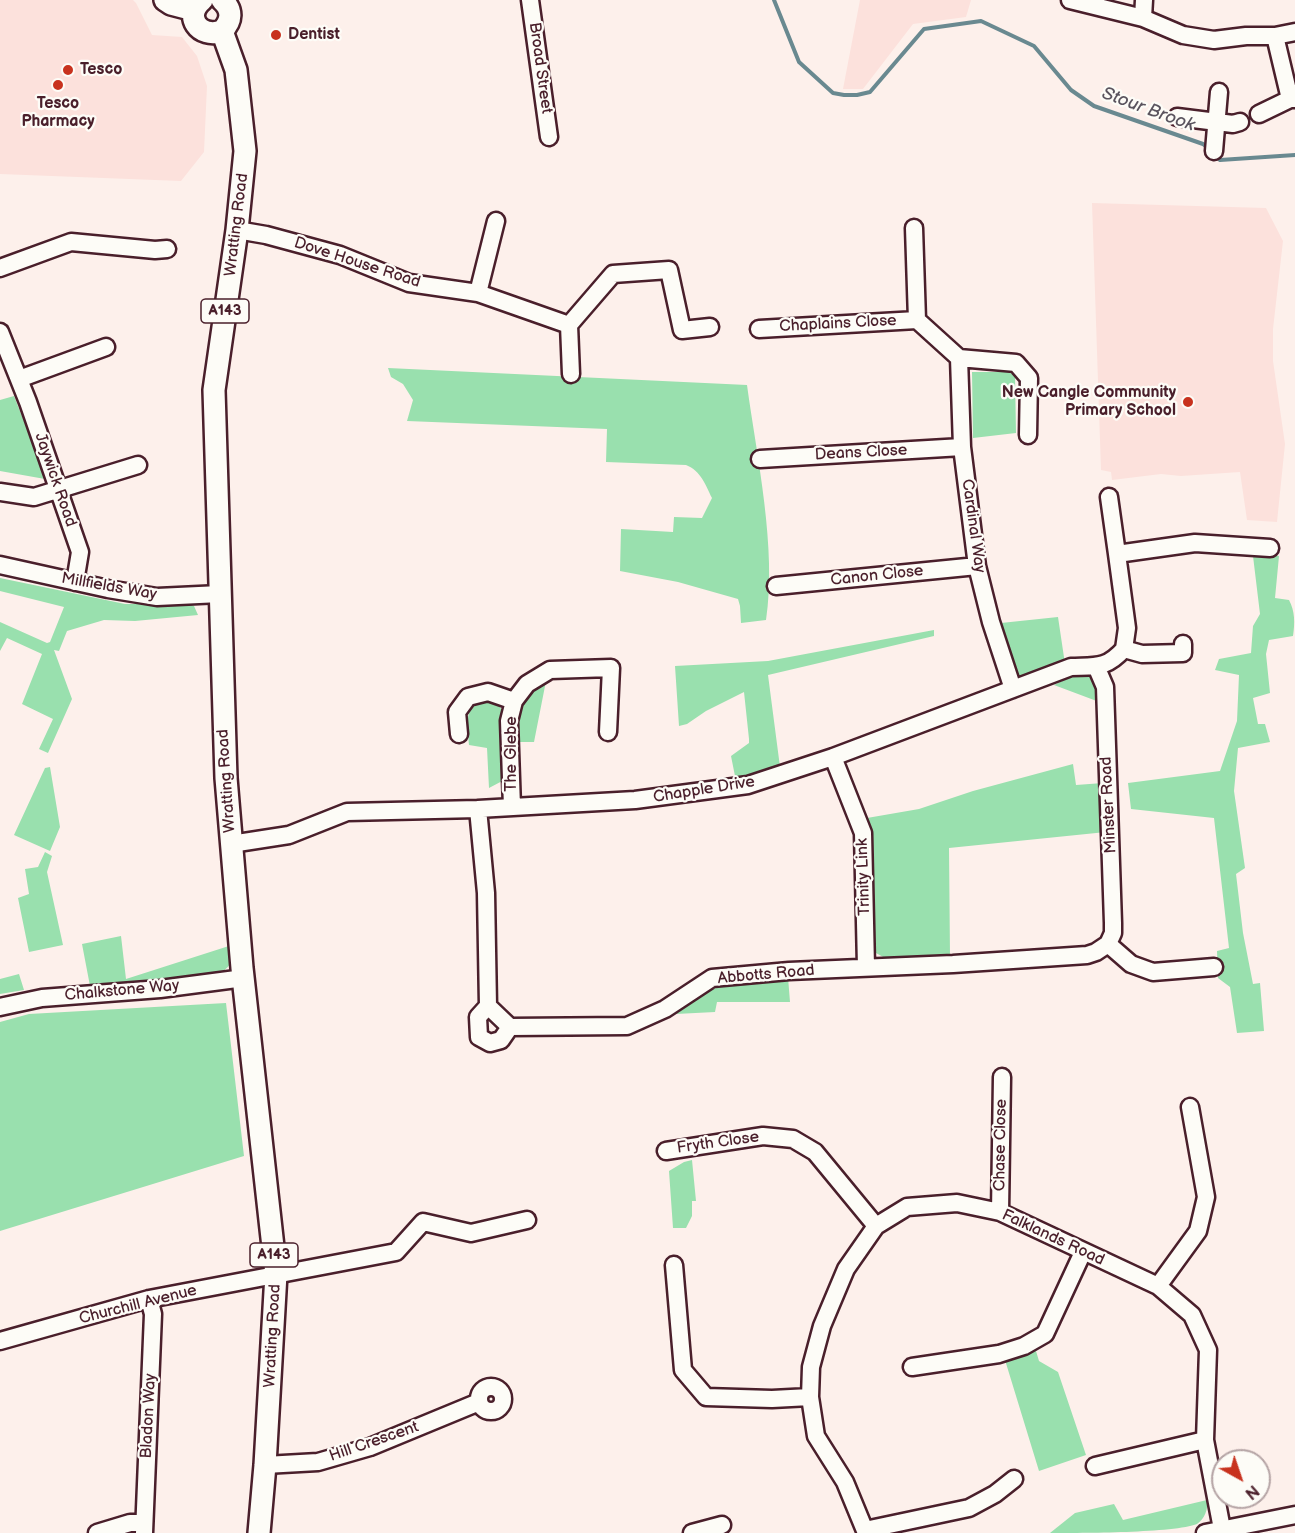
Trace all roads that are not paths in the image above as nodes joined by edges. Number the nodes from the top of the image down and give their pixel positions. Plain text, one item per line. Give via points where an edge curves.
1 (165, 0) edge
2 (222, 0) edge
3 (530, 0) edge
4 (1070, 0) edge
5 (1144, 0) edge
6 (198, 5) edge
7 (1143, 18) junction
8 (222, 31) junction
9 (1295, 32) edge
10 (1275, 36) junction
11 (1219, 92) dead end
12 (1292, 99) edge
13 (1260, 114) dead end
14 (1177, 117) dead end
15 (1215, 122) junction
16 (1240, 122) dead end
17 (549, 137) dead end
18 (1214, 151) dead end
19 (496, 221) dead end
20 (914, 228) dead end
21 (237, 230) junction
22 (166, 249) dead end
23 (0, 268) edge
24 (478, 293) junction
25 (917, 320) junction
26 (570, 325) junction
27 (710, 327) dead end
28 (759, 329) dead end
29 (1, 336) edge
30 (106, 347) dead end
31 (959, 358) junction
32 (572, 374) dead end
33 (19, 379) junction
34 (1028, 435) dead end
35 (962, 447) junction
36 (760, 459) dead end
37 (138, 465) dead end
38 (59, 490) junction
39 (0, 492) edge
40 (1109, 497) dead end
41 (1270, 548) dead end
42 (1117, 554) junction
43 (0, 565) edge
44 (977, 566) junction
45 (75, 582) junction
46 (776, 586) dead end
47 (220, 594) junction
48 (1183, 644) dead end
49 (1124, 649) junction
50 (1096, 666) junction
51 (1013, 689) junction
52 (514, 701) junction
53 (608, 732) dead end
54 (459, 734) dead end
55 (833, 757) junction
56 (512, 807) junction
57 (478, 808) junction
58 (231, 844) junction
59 (1108, 944) junction
60 (866, 967) junction
61 (1214, 967) dead end
62 (244, 978) junction
63 (0, 1006) edge
64 (488, 1006) junction
65 (510, 1027) junction
66 (1002, 1077) dead end
67 (1190, 1107) dead end
68 (666, 1151) dead end
69 (1000, 1212) junction
70 (528, 1220) dead end
71 (876, 1226) junction
72 (1083, 1252) junction
73 (674, 1265) dead end
74 (276, 1274) junction
75 (1158, 1286) junction
76 (149, 1299) junction
77 (0, 1341) edge
78 (912, 1367) dead end
79 (810, 1397) junction
80 (479, 1402) dead end
81 (1204, 1440) junction
82 (265, 1465) junction
83 (1095, 1466) dead end
84 (1014, 1479) dead end
85 (1295, 1515) edge
86 (722, 1525) dead end
87 (144, 1528) edge
88 (1222, 1529) junction
89 (865, 1531) edge
90 (97, 1533) edge
91 (259, 1533) edge
92 (692, 1533) edge
93 (1205, 1533) edge

1 - 6 main road via 171,4
2 - 8 main road, Wratting Road / A143 via 230,9
3 - 17 street, Broad Street
4 - 7 street
5 - 7 street
6 - 8 main road via 194,18 202,31
7 - 10 street via 1184,35 1214,40
8 - 21 main road, Wratting Road / A143 via 236,70 245,151
9 - 10 street
10 - 12 street
11 - 15 street
12 - 13 street
14 - 15 street
15 - 16 street
15 - 18 street
19 - 24 street
20 - 25 street
21 - 24 street, Dove House Road via 340,255 409,283
21 - 47 main road, Wratting Road / A143 via 214,390
22 - 23 street via 72,242
24 - 26 street, Dove House Road
25 - 28 street, Chaplains Close
25 - 31 street
26 - 27 street via 613,274 669,270 682,330
26 - 32 street
29 - 33 street, Jaywick Road
30 - 33 street
31 - 34 street via 1016,363 1029,378
31 - 35 street, Cardinal Way
33 - 38 street, Jaywick Road
35 - 36 street, Deans Close
35 - 44 street, Cardinal Way
37 - 38 street
38 - 39 street via 34,497
38 - 45 street, Jaywick Road via 80,552
40 - 42 street
41 - 42 street via 1195,543
42 - 49 street via 1127,628
43 - 45 street, Millfields Way
44 - 46 street, Canon Close
44 - 51 street, Cardinal Way
45 - 47 street, Millfields Way via 157,597
47 - 58 main road, Wratting Road / A143
48 - 49 street via 1183,653 1142,654
49 - 50 street, Chapple Drive via 1113,661
50 - 51 street, Chapple Drive via 1071,667
50 - 59 street, Minster Road via 1106,687 1113,923
51 - 55 street, Chapple Drive
52 - 53 street, The Glebe via 527,684 550,670 611,668
52 - 54 street, The Glebe via 488,692 468,697 457,712
52 - 56 street, The Glebe via 509,721
55 - 56 street, Chapple Drive via 748,785 635,800
55 - 60 street, Trinity Link via 863,833
56 - 57 street, Chapple Drive
57 - 58 street, Chapple Drive via 347,812 289,836
57 - 64 street via 486,893
58 - 62 main road, Wratting Road / A143
59 - 60 street, Abbotts Road via 1087,955
59 - 61 street via 1131,964 1153,972
60 - 65 street, Abbotts Road via 712,978 665,1009 627,1026
62 - 63 street, Chalkstone Way via 42,998
62 - 74 main road, Wratting Road / A143
64 - 65 street
64 - 65 street via 478,1017 479,1037 490,1043 501,1040
66 - 69 street, Chase Close
67 - 75 street via 1206,1197 1198,1231
68 - 71 street, Fryth Close via 763,1136 793,1139 815,1152
69 - 71 street, Falklands Road via 957,1203 907,1207
69 - 72 street, Falklands Road
70 - 74 street, Churchill Avenue via 471,1233 423,1222 396,1252
71 - 79 street, Falklands Road via 846,1269 822,1326 811,1367
72 - 75 street, Falklands Road
72 - 78 street via 1045,1334 999,1354
73 - 79 street via 683,1371 706,1397
74 - 76 street, Churchill Avenue
74 - 82 main road, Wratting Road / A143
75 - 81 street, Falklands Road via 1192,1315 1208,1350
76 - 77 street, Churchill Avenue
76 - 87 street, Bladon Way via 153,1314
79 - 89 street, Falklands Road via 816,1436 845,1482
80 - 82 street, Hill Crescent via 370,1447 318,1462
81 - 83 street
81 - 88 street, Falklands Road
82 - 91 main road, Wratting Road / A143
84 - 89 street via 969,1508
85 - 88 street
86 - 92 street
87 - 90 street via 130,1522
88 - 93 street

